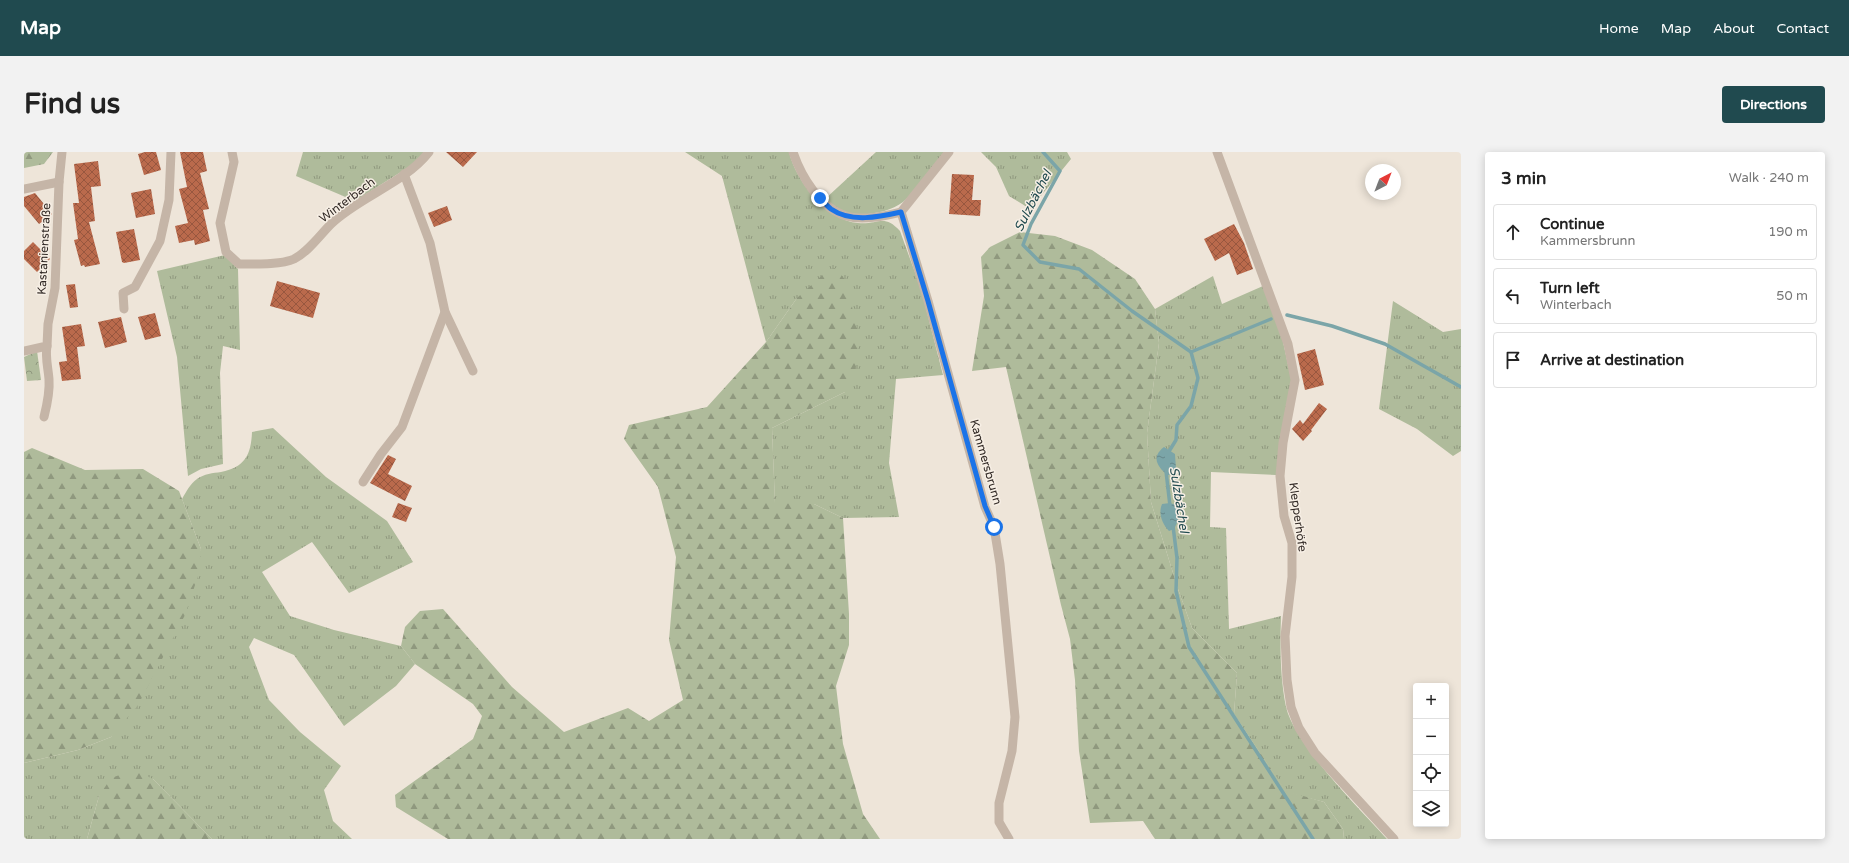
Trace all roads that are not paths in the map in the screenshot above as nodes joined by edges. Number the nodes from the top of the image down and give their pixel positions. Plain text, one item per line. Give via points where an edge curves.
1 (62, 152) edge
2 (171, 152) edge
3 (232, 152) edge
4 (429, 152) edge
5 (793, 152) edge
6 (949, 152) edge
7 (1217, 152) edge
8 (404, 174) junction
9 (59, 182) junction
10 (24, 189) edge
11 (901, 212) junction
12 (124, 309) dead end
13 (445, 312) junction
14 (47, 346) junction
15 (24, 351) edge
16 (473, 371) dead end
17 (44, 417) dead end
18 (363, 482) dead end
19 (1009, 839) edge
20 (1394, 839) edge

1 - 9 street, Kastanienstraße
2 - 12 street via 169,200 160,241 135,287 124,293
3 - 8 street, Winterbach via 234,162 220,223 226,252 239,264 267,264 293,260 333,222
4 - 8 street, Winterbach
5 - 11 street via 799,171 830,209 847,216 866,218
6 - 11 street
7 - 20 street, Klepperhöfe via 1288,344 1295,380 1283,443 1280,476 1284,516 1292,543 1292,578 1285,636 1291,707 1299,728 1315,753
8 - 13 street via 430,243
9 - 10 street
9 - 14 street, Kastanienstraße via 55,288 48,324
11 - 19 street, Kammersbrunn via 985,506 994,527 1015,717 1012,751 999,803 999,822
13 - 16 street
13 - 18 street via 402,426 380,454
14 - 15 street
14 - 17 street, Kastanienstraße via 48,404

